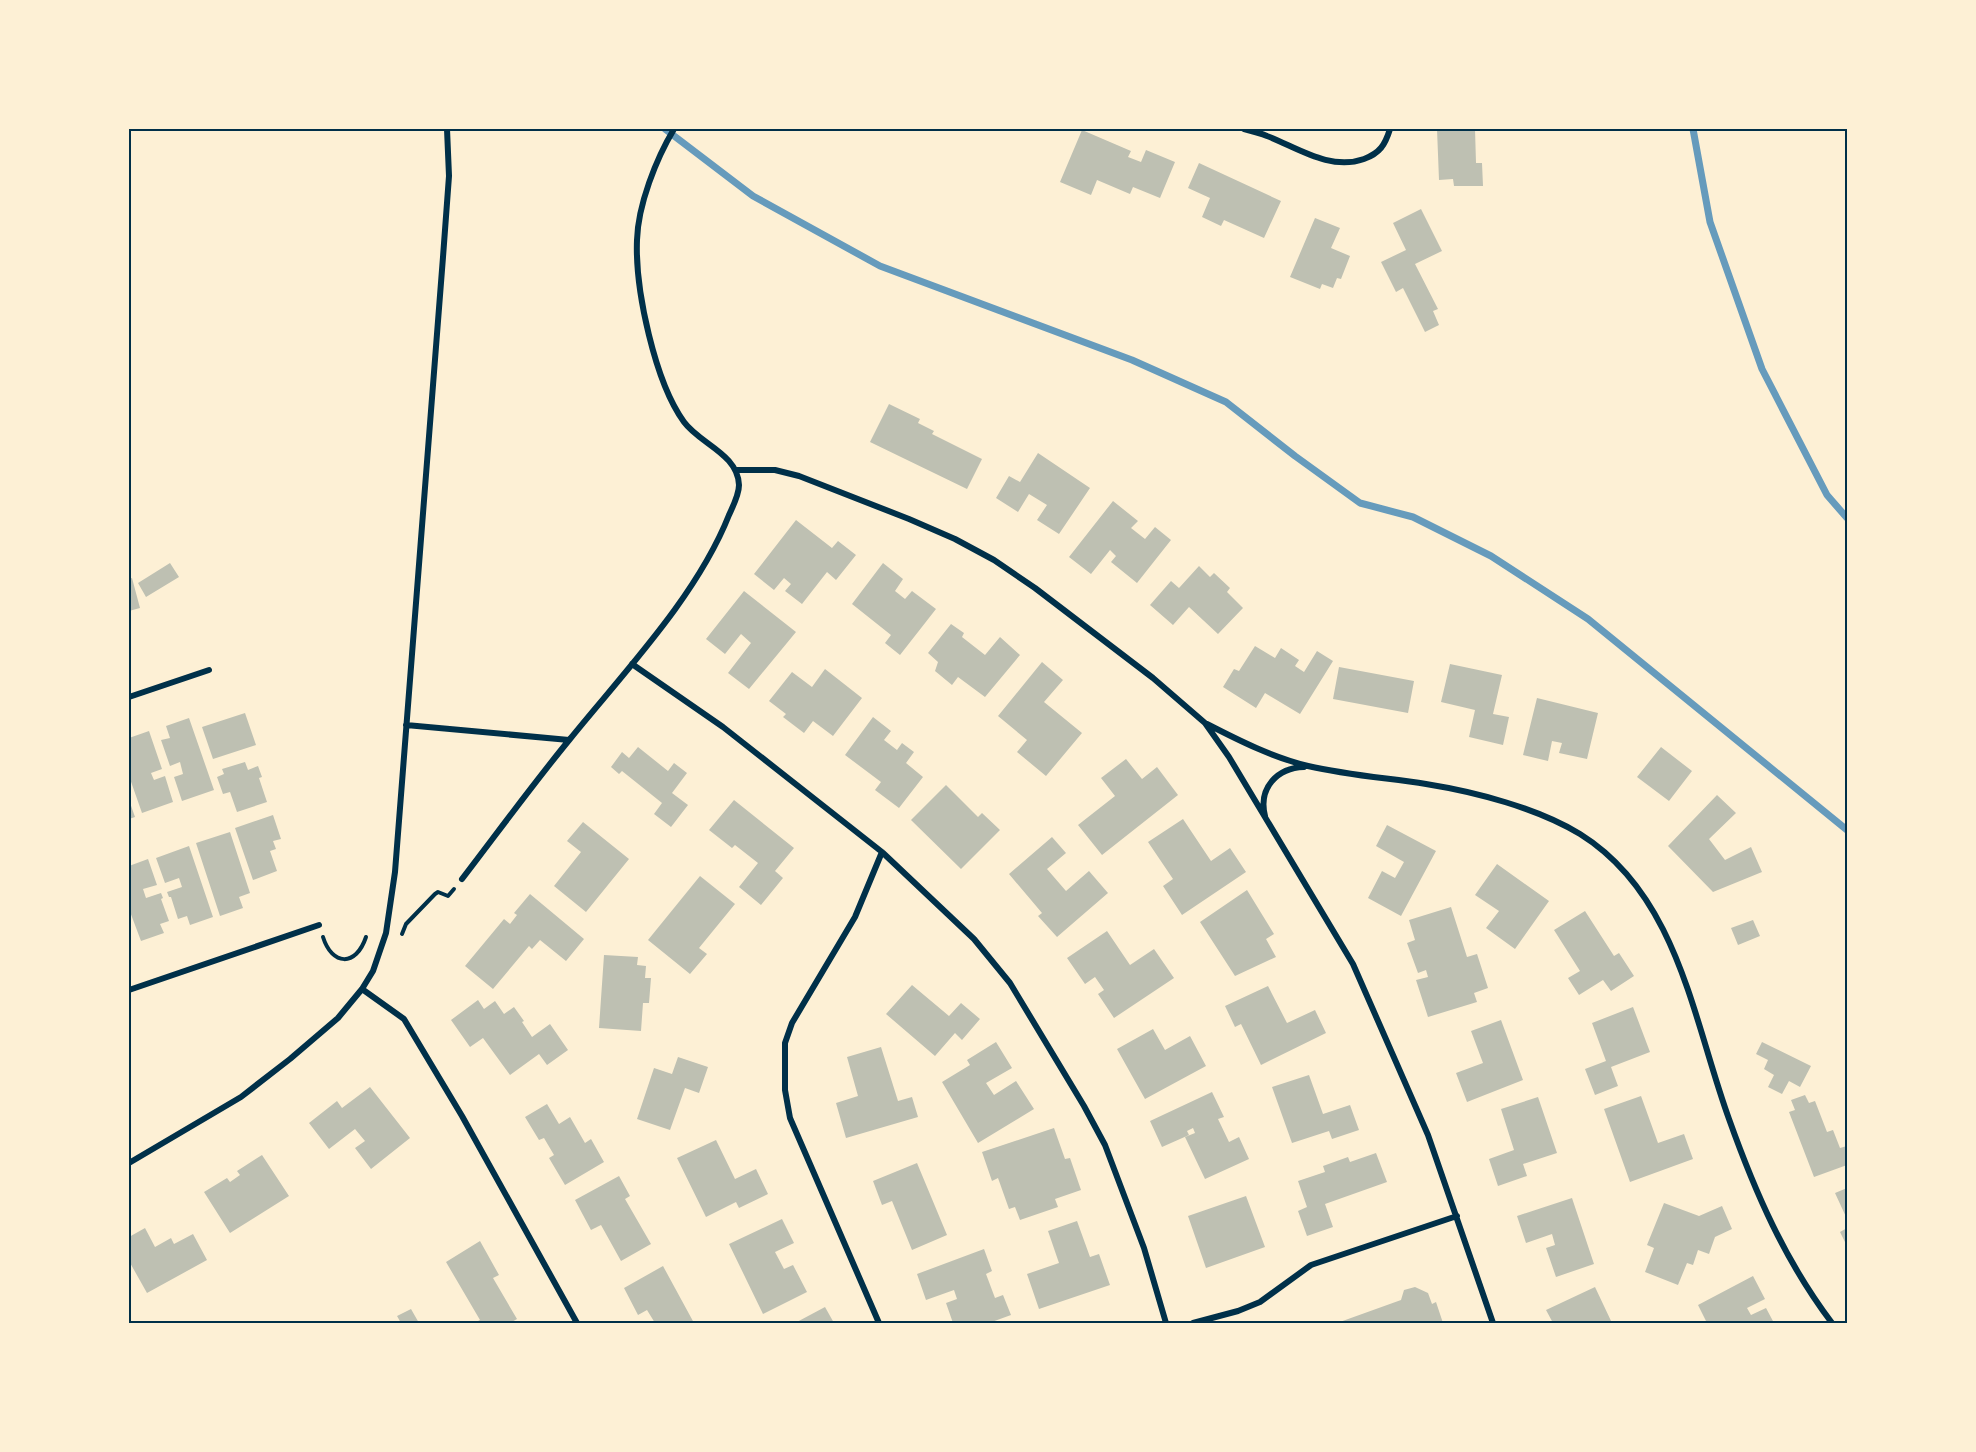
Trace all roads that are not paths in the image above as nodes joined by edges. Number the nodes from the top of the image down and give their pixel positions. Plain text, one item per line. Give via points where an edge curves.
1 (447, 129) edge
2 (674, 129) edge
3 (1244, 129) edge
4 (1390, 129) edge
5 (736, 470) junction
6 (632, 664) junction
7 (209, 670) dead end
8 (129, 696) edge
9 (1205, 723) junction
10 (406, 725) junction
11 (569, 740) junction
12 (1311, 766) junction
13 (1266, 822) junction
14 (882, 852) junction
15 (462, 879) road end
16 (319, 925) road end
17 (129, 990) edge
18 (362, 990) junction
19 (129, 1163) edge
20 (1456, 1216) junction
21 (577, 1323) edge
22 (879, 1323) edge
23 (1166, 1323) edge
24 (1193, 1323) edge
25 (1493, 1323) edge
26 (1832, 1323) edge

1 - 10 street via 449,176
2 - 5 street via 640,216 637,240 648,328 661,374 685,423
3 - 4 street via 1330,162 1355,162 1376,155 1386,144
5 - 6 street via 739,486 718,544
5 - 9 street via 775,470 800,476 909,519 994,560 1153,678
6 - 11 street
6 - 14 street via 723,727
7 - 8 street
9 - 12 street via 1256,749
9 - 13 street
10 - 11 street
10 - 18 street via 387,933
11 - 15 street
12 - 13 street via 1293,767 1272,781 1262,801
12 - 26 street via 1430,785 1539,814 1580,835 1627,872 1676,955 1755,1190 1784,1250
13 - 20 street via 1353,964 1428,1135
14 - 22 street via 855,917 792,1023 785,1043 784,1064 790,1118
14 - 23 street via 974,939 1010,983 1044,1038 1109,1156 1144,1248
16 - 17 street
18 - 19 street via 338,1018 241,1097
18 - 21 street via 404,1019
20 - 24 street via 1311,1265 1260,1302
20 - 25 street

